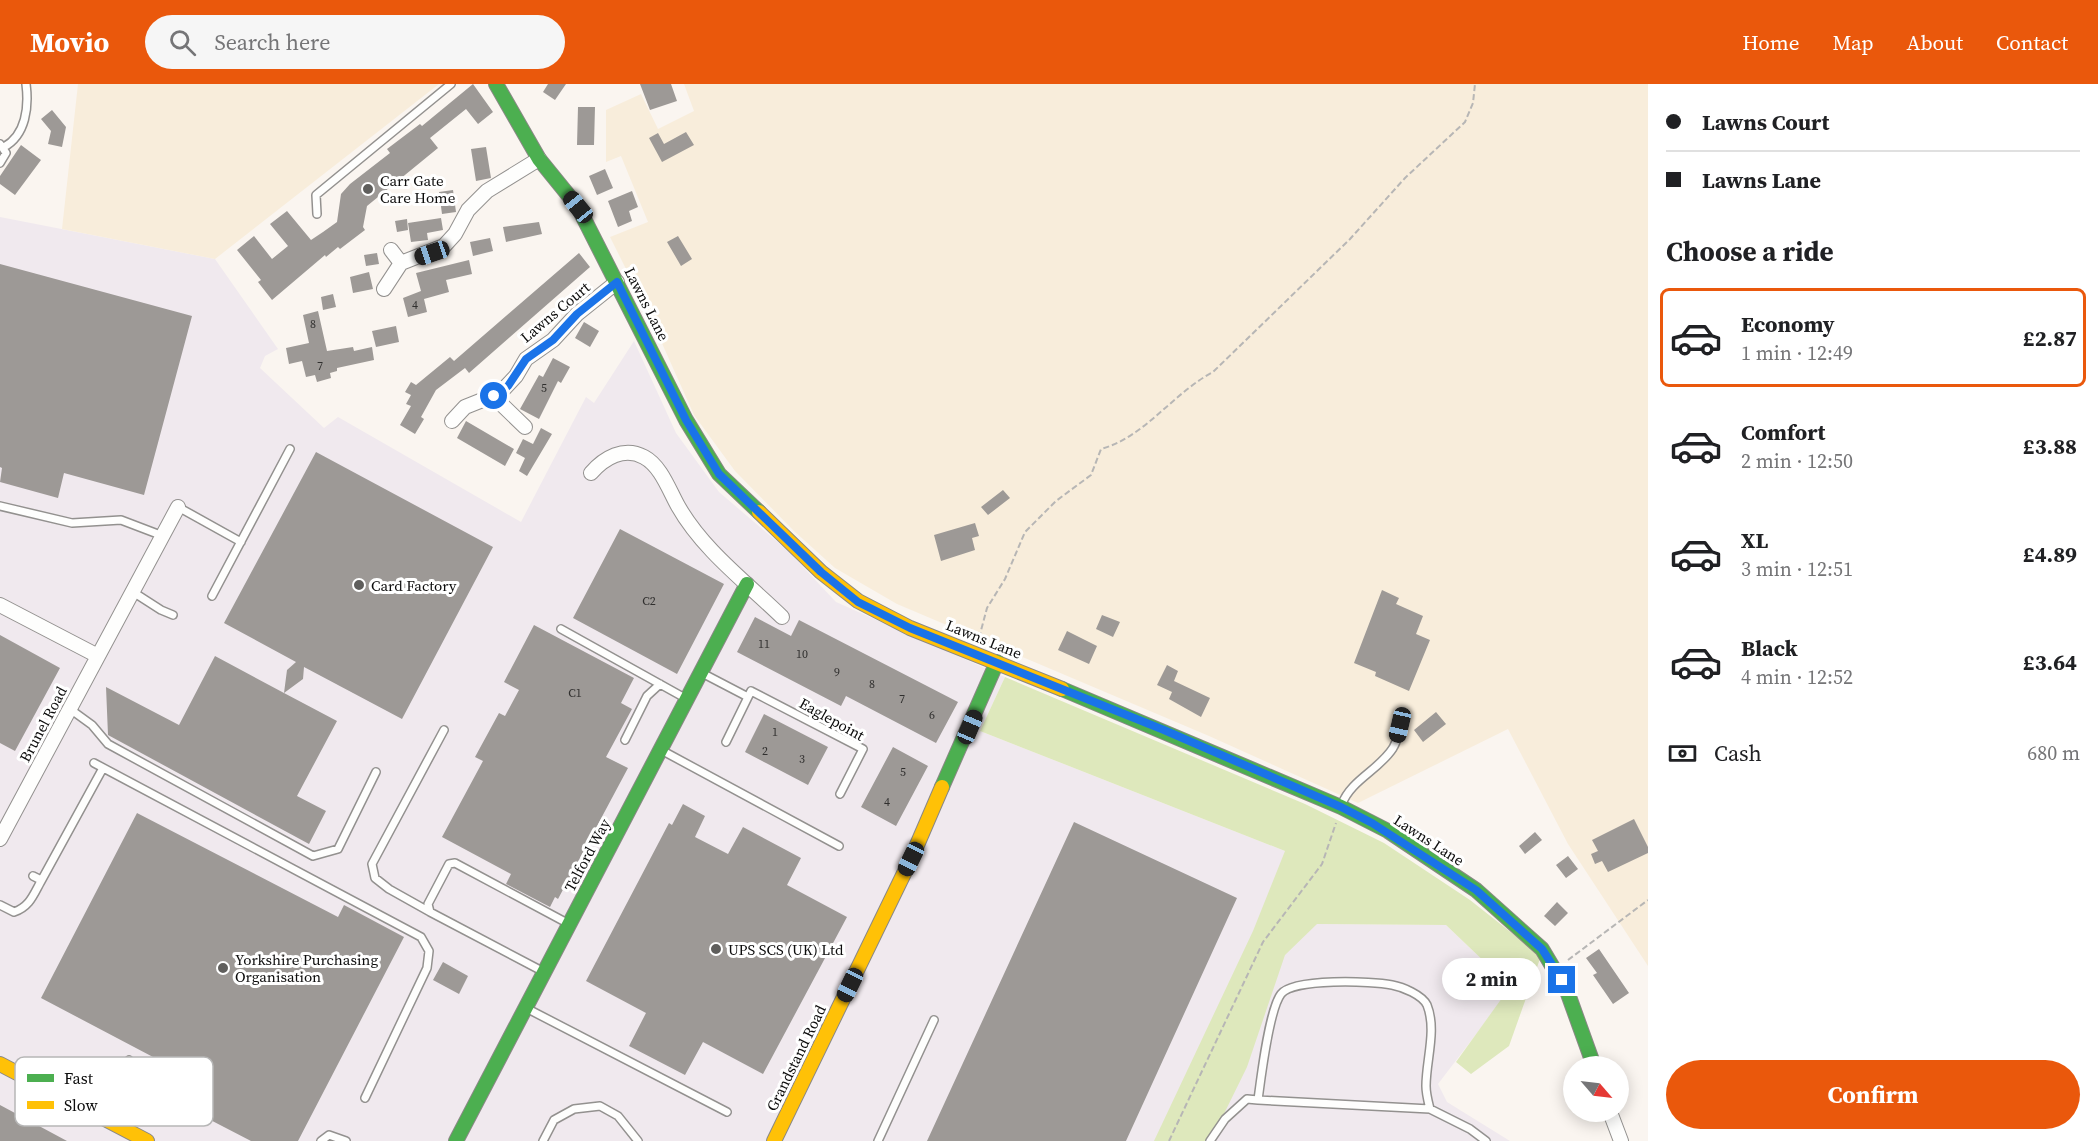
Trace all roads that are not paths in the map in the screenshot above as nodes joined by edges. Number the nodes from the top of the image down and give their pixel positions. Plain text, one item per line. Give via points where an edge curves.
1 (26, 84) edge
2 (451, 84) edge
3 (496, 84) edge
4 (2, 146) edge
5 (539, 159) junction
6 (0, 163) edge
7 (317, 214) dead end
8 (391, 250) dead end
9 (401, 263) junction
10 (617, 282) junction
11 (384, 289) dead end
12 (494, 396) junction
13 (452, 421) dead end
14 (525, 427) dead end
15 (290, 449) dead end
16 (591, 473) dead end
17 (0, 506) edge
18 (178, 507) joint
19 (163, 536) junction
20 (241, 542) junction
21 (747, 584) junction
22 (133, 592) junction
23 (212, 596) dead end
24 (0, 605) edge
25 (173, 615) dead end
26 (782, 616) dead end
27 (561, 629) dead end
28 (98, 656) junction
29 (997, 662) junction
30 (701, 673) junction
31 (660, 684) junction
32 (748, 697) junction
33 (687, 699) junction
34 (70, 710) junction
35 (1403, 712) dead end
36 (444, 730) dead end
37 (625, 740) dead end
38 (726, 742) dead end
39 (661, 750) junction
40 (94, 763) dead end
41 (103, 768) junction
42 (376, 772) dead end
43 (840, 794) dead end
44 (1341, 807) junction
45 (0, 839) edge
46 (839, 846) dead end
47 (33, 876) dead end
48 (40, 884) junction
49 (0, 905) edge
50 (430, 912) junction
51 (569, 925) junction
52 (544, 972) junction
53 (526, 1008) junction
54 (934, 1020) dead end
55 (1590, 1056) edge
56 (0, 1064) edge
57 (15, 1072) edge
58 (365, 1098) dead end
59 (1258, 1100) junction
60 (1430, 1109) junction
61 (727, 1113) dead end
62 (1614, 1122) edge
63 (118, 1126) edge
64 (147, 1141) edge
65 (321, 1141) edge
66 (346, 1141) edge
67 (456, 1141) edge
68 (543, 1141) edge
69 (638, 1141) edge
70 (774, 1141) edge
71 (878, 1141) edge
72 (1210, 1141) edge
73 (1486, 1141) edge
74 (1621, 1141) edge

1 - 4 lane via 24,122 11,143
2 - 7 lane via 316,195
3 - 5 street, Lawns Lane
4 - 6 lane via 6,158
5 - 9 street via 477,200 444,246
5 - 10 street, Lawns Lane via 578,207
8 - 9 street
9 - 11 street
10 - 12 street, Lawns Court via 526,359 508,386
10 - 29 street, Lawns Lane via 686,420 719,474 858,602 910,628
12 - 13 street, Lawns Court via 465,407
12 - 14 street
15 - 20 lane
16 - 21 street via 600,462 621,453 644,457 661,475 694,532
17 - 19 lane via 72,523 121,520
18 - 19 street, Brunel Road
18 - 20 lane
19 - 22 street, Brunel Road
20 - 23 lane
21 - 26 street
21 - 30 street, Telford Way
22 - 25 lane
22 - 28 street, Brunel Road
24 - 28 street
27 - 31 lane
28 - 34 street, Brunel Road
29 - 44 street, Lawns Lane
29 - 70 street, Grandstand Road via 911,859
30 - 32 lane, Eaglepoint
30 - 33 street, Telford Way
31 - 33 lane
31 - 37 lane via 647,696
32 - 38 lane
32 - 43 lane, Eaglepoint via 751,691 863,749
33 - 39 street, Telford Way
34 - 42 lane via 92,725 108,744 313,856 338,849
34 - 45 street, Brunel Road
35 - 44 lane via 1393,748 1357,783
36 - 50 lane via 372,864 375,878
39 - 46 lane
39 - 51 street, Telford Way
40 - 41 lane
41 - 48 lane
41 - 58 lane via 422,937 429,951 427,968
44 - 55 street, Lawns Lane via 1388,831 1476,890 1542,949 1567,991
47 - 48 lane
48 - 49 lane via 22,909 14,912
50 - 51 lane via 428,904 452,862
50 - 52 lane
51 - 52 street, Telford Way
52 - 53 street, Telford Way
53 - 61 lane
53 - 67 street, Telford Way
54 - 71 lane
56 - 57 street
59 - 60 lane
59 - 60 lane via 1266,1042 1279,996 1300,984 1365,983 1392,985 1425,1002 1432,1022 1426,1089
59 - 72 lane via 1247,1099
60 - 73 lane
62 - 74 street
63 - 64 street
65 - 66 lane via 329,1135
68 - 69 lane via 554,1120 574,1109 600,1106 618,1116

